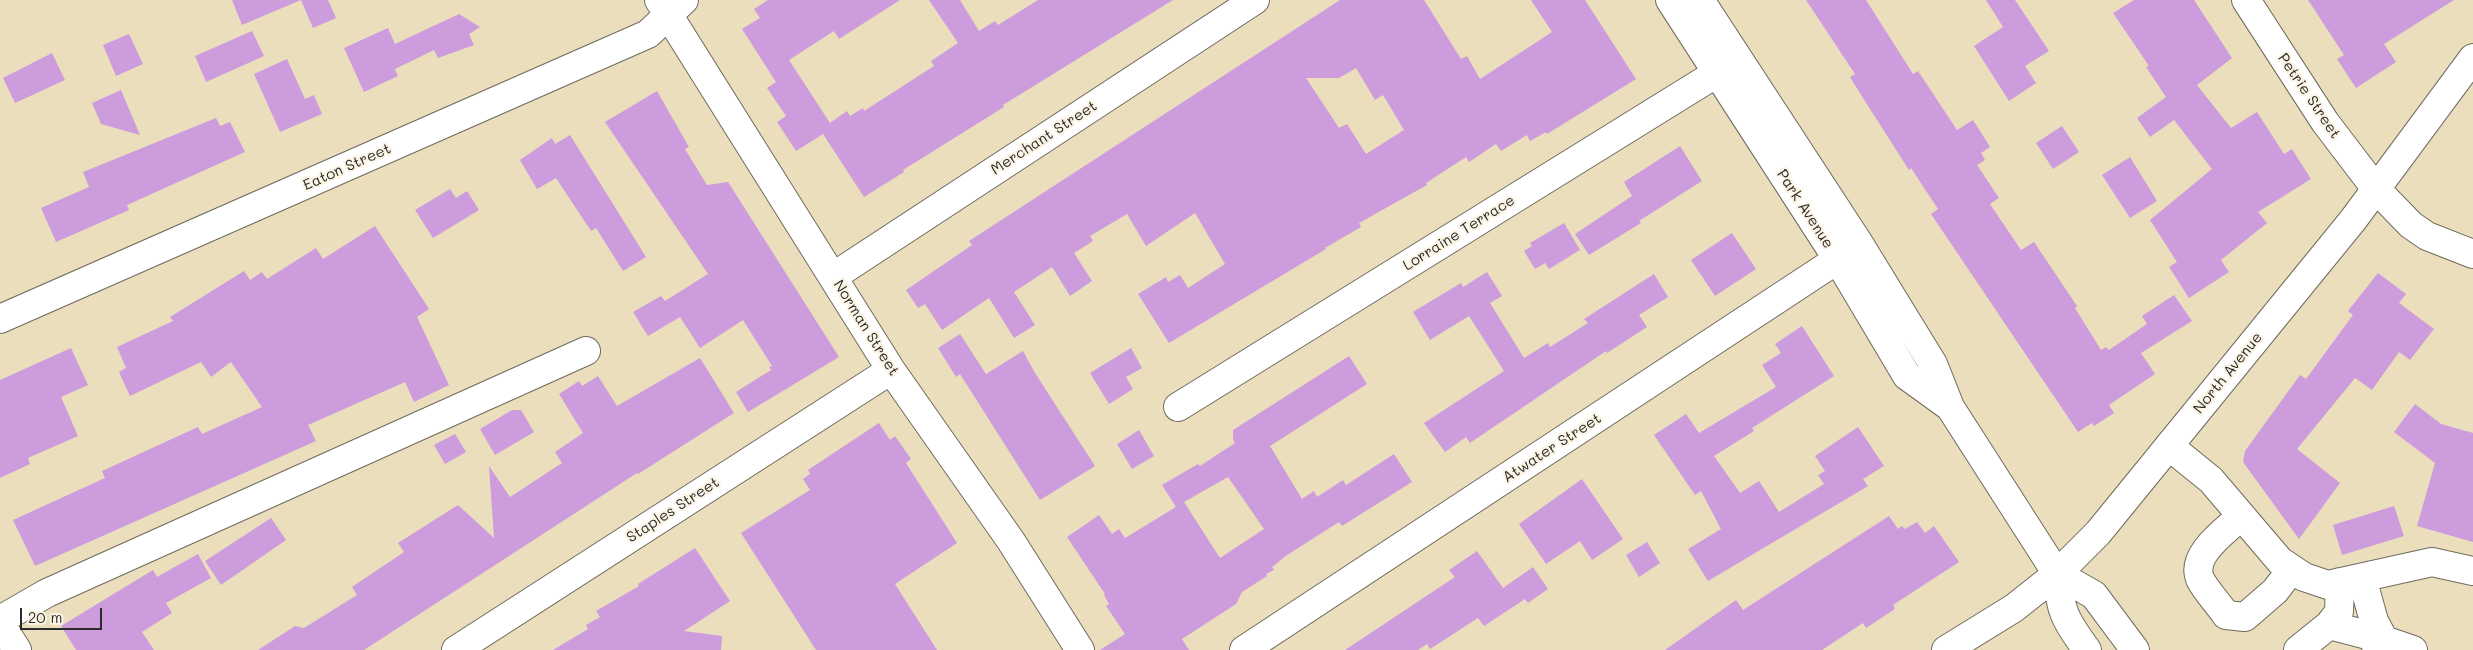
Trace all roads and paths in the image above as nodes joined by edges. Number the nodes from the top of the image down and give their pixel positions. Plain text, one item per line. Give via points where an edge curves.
1 (1255, 0) edge
2 (1670, 0) edge
3 (1700, 0) edge
4 (2246, 0) edge
5 (670, 5) edge
6 (2473, 58) edge
7 (1728, 66) junction
8 (2376, 189) junction
9 (1849, 253) junction
10 (2473, 254) edge
11 (834, 276) junction
12 (0, 319) edge
13 (586, 351) dead end
14 (891, 370) junction
15 (1178, 407) dead end
16 (2169, 446) junction
17 (2242, 516) junction
18 (2292, 569) junction
19 (2473, 571) edge
20 (2057, 574) junction
21 (2351, 580) junction
22 (0, 620) edge
23 (0, 623) edge
24 (2329, 625) junction
25 (2378, 645) edge
26 (1954, 648) edge
27 (1076, 649) edge
28 (17, 650) edge
29 (456, 650) edge
30 (1244, 650) edge
31 (2087, 650) edge
32 (2135, 650) edge
33 (2298, 650) edge
34 (2413, 650) edge

1 - 11 street, Merchant Street
2 - 7 street, Park Avenue
3 - 7 street, Park Avenue
4 - 8 street, Petrie Street via 2325,122
5 - 11 street, Norman Street
5 - 12 street, Eaton Street via 648,34
6 - 8 street, North Avenue
7 - 9 street, Park Avenue
7 - 15 street, Lorraine Terrace
8 - 10 street, Petrie Street via 2411,225 2427,236
8 - 16 street, North Avenue
9 - 20 street, Park Avenue via 1933,364 1950,408
9 - 30 street, Atwater Street
11 - 14 street, Norman Street
13 - 22 street via 47,593
14 - 27 street, Norman Street via 1012,541
14 - 29 street, Staples Street
16 - 17 street via 2211,480
16 - 20 street, North Avenue via 2098,533
17 - 18 street via 2280,561
17 - 18 street via 2207,549 2200,562 2200,578 2226,615 2245,617 2275,591
18 - 21 street via 2328,585
19 - 21 street via 2432,562
20 - 26 street, North Avenue via 2014,608
20 - 31 street, Park Avenue via 2059,603 2064,616
20 - 32 street, Park Avenue via 2094,595
21 - 24 street via 2339,612
21 - 25 street via 2374,622
23 - 28 street
24 - 25 street
24 - 33 street
25 - 34 street

